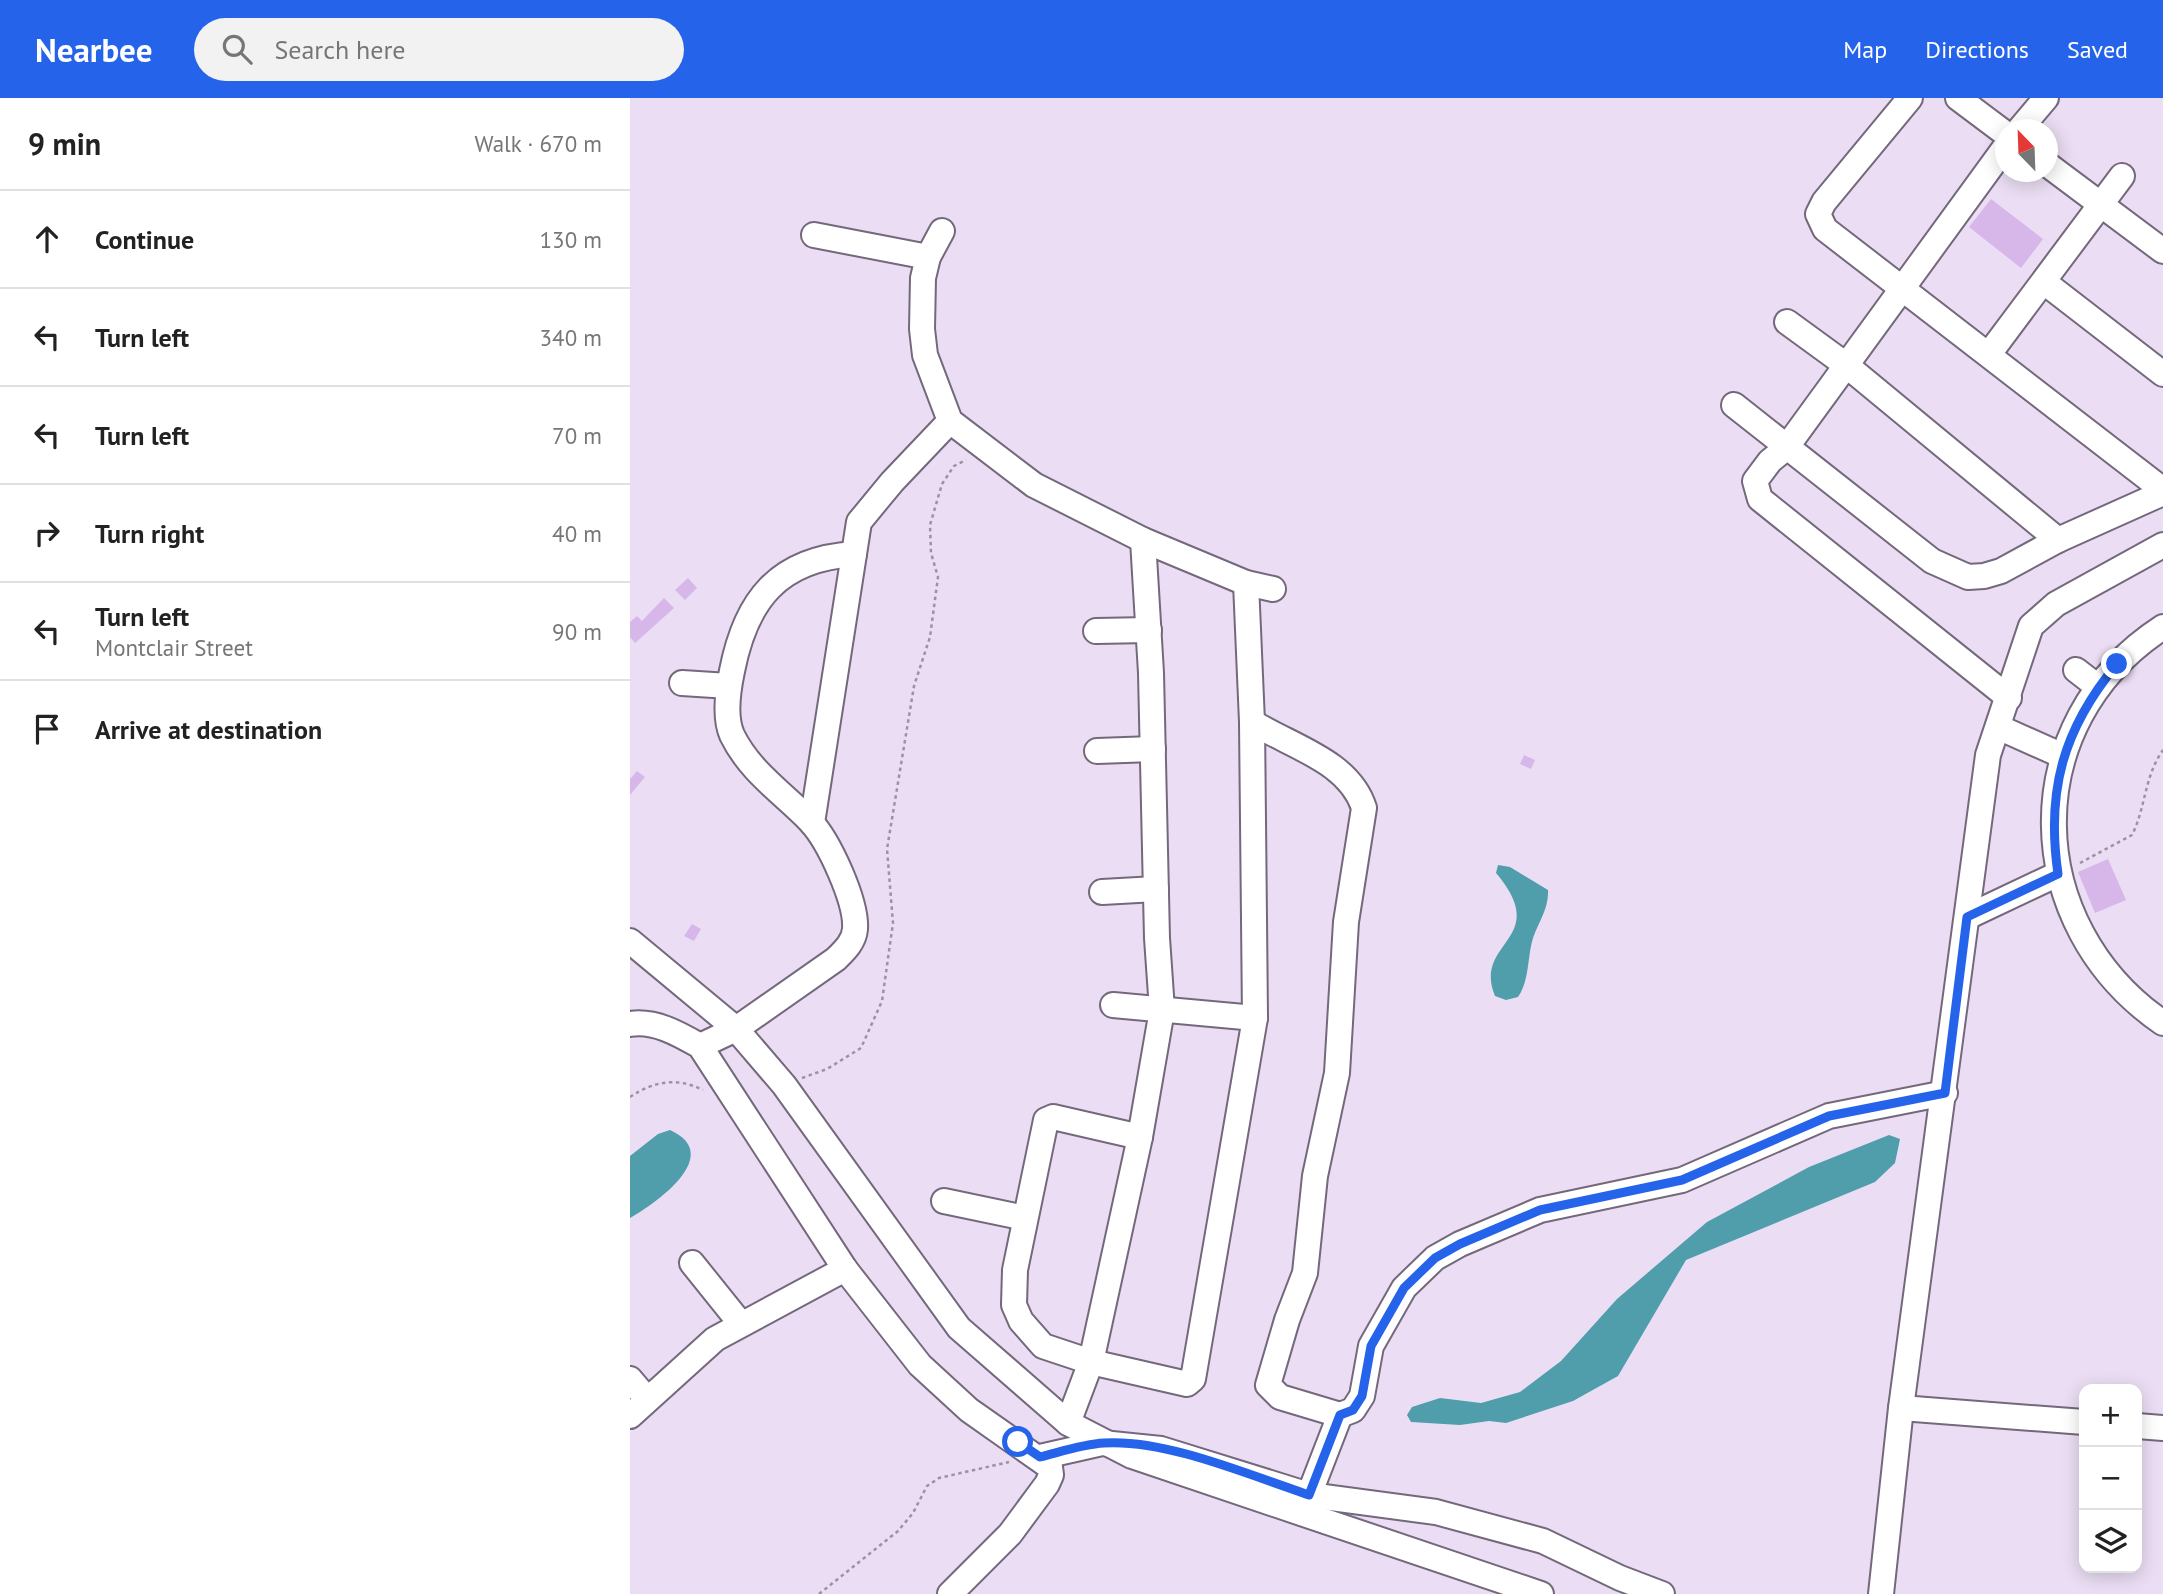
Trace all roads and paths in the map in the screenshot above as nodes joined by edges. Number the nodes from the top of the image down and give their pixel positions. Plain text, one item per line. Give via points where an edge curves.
1 (1910, 98) edge
2 (1958, 98) edge
3 (2046, 98) edge
4 (2028, 119) edge
5 (1995, 126) edge
6 (1995, 161) edge
7 (2058, 173) edge
8 (2122, 176) dead end
9 (2102, 206) junction
10 (942, 231) dead end
11 (814, 235) dead end
12 (2163, 251) edge
13 (928, 257) junction
14 (2044, 282) junction
15 (1903, 291) junction
16 (1787, 322) dead end
17 (1989, 354) junction
18 (1846, 365) junction
19 (2163, 374) edge
20 (1734, 405) dead end
21 (950, 421) junction
22 (1786, 448) junction
23 (988, 450) junction
24 (2163, 492) edge
25 (1143, 540) junction
26 (2058, 540) junction
27 (2163, 545) edge
28 (854, 554) junction
29 (1246, 583) junction
30 (1273, 589) dead end
31 (2163, 627) edge
32 (1149, 630) junction
33 (1096, 631) dead end
34 (2163, 636) edge
35 (2138, 643) junction
36 (2076, 670) dead end
37 (682, 683) dead end
38 (729, 685) junction
39 (2098, 687) junction
40 (2009, 698) junction
41 (1252, 722) junction
42 (1998, 727) junction
43 (1153, 749) junction
44 (2163, 750) edge
45 (1097, 751) dead end
46 (2063, 756) junction
47 (812, 823) junction
48 (2058, 874) junction
49 (1156, 889) junction
50 (1102, 892) dead end
51 (1967, 917) junction
52 (630, 941) edge
53 (1113, 1005) dead end
54 (1162, 1010) junction
55 (1255, 1018) junction
56 (2163, 1023) edge
57 (630, 1024) edge
58 (736, 1029) junction
59 (700, 1046) junction
60 (784, 1085) junction
61 (1945, 1093) junction
62 (709, 1094) dead end
63 (630, 1097) edge
64 (1140, 1137) junction
65 (944, 1201) dead end
66 (1024, 1218) junction
67 (692, 1263) dead end
68 (845, 1269) junction
69 (741, 1324) junction
70 (1091, 1362) junction
71 (630, 1379) edge
72 (638, 1408) edge
73 (1901, 1408) junction
74 (1340, 1415) junction
75 (2079, 1422) edge
76 (1068, 1423) junction
77 (2142, 1427) edge
78 (2163, 1429) edge
79 (1102, 1443) junction
80 (1040, 1457) junction
81 (1309, 1495) junction
82 (819, 1594) edge
83 (950, 1594) edge
84 (1541, 1594) edge
85 (1662, 1594) edge
86 (1881, 1594) edge

1 - 15 street via 1818,214 1836,239
2 - 5 street
3 - 4 street
6 - 15 street
7 - 9 street
8 - 9 street
9 - 12 street
9 - 14 street
10 - 13 street
11 - 13 street
13 - 21 street via 923,291 925,355
14 - 17 street
14 - 19 street
15 - 17 street
15 - 18 street
16 - 18 street
17 - 24 street
18 - 22 street
18 - 26 street
20 - 22 street
21 - 23 street
21 - 28 street via 859,522
22 - 26 street via 1932,561 1968,577 2001,571
22 - 40 street via 1755,481 1760,499
23 - 25 street via 1034,485
23 - 60 path via 954,466 942,484 930,525 938,577 930,638 914,686 887,849 893,923 882,1001 866,1040 853,1055
24 - 26 street
25 - 29 street
25 - 32 street
27 - 40 street via 2056,604 2031,626
28 - 38 street via 787,572 763,593 739,636
28 - 47 street
29 - 30 street
29 - 41 street
31 - 35 street
32 - 33 street
32 - 43 street
34 - 35 street
35 - 39 street
36 - 39 street
37 - 38 street
38 - 47 street via 731,733 769,785
39 - 46 street
40 - 42 street
41 - 55 street
41 - 74 street via 1343,772 1359,791 1364,808 1346,922 1337,1073 1315,1176 1304,1273 1268,1385 1280,1397
42 - 46 street
42 - 51 street via 1988,755
43 - 45 street
43 - 49 street
44 - 48 path via 2144,787 2132,835
46 - 48 street via 2053,815
47 - 58 street via 842,878 855,930 849,946 836,959
48 - 51 street
48 - 56 street via 2080,935 2098,962 2118,987
49 - 50 street
49 - 54 street
51 - 61 street
52 - 58 street
53 - 54 street
54 - 55 street
54 - 64 street
55 - 70 street via 1193,1379 1187,1384
57 - 59 street via 666,1029
58 - 59 street
58 - 60 street
59 - 68 street
60 - 76 street via 960,1328
61 - 73 street
61 - 74 street via 1829,1116 1682,1180 1540,1210 1460,1244 1435,1258 1404,1288 1371,1346 1362,1396 1353,1410
62 - 63 path via 674,1081
64 - 66 street via 1053,1117 1046,1120
64 - 70 street
65 - 66 street
66 - 70 street via 1014,1306 1043,1346
67 - 69 street
68 - 69 street
68 - 80 street via 920,1365 969,1410
69 - 72 street via 687,1362
70 - 76 street
71 - 72 street
73 - 75 street
73 - 86 street
74 - 81 street
76 - 79 street
77 - 78 street
79 - 80 street
79 - 81 street via 1161,1448
79 - 84 street
80 - 82 path via 939,1478 927,1486 898,1531
80 - 83 street via 1050,1467 1047,1484 1010,1534
81 - 85 street via 1436,1512 1543,1541

